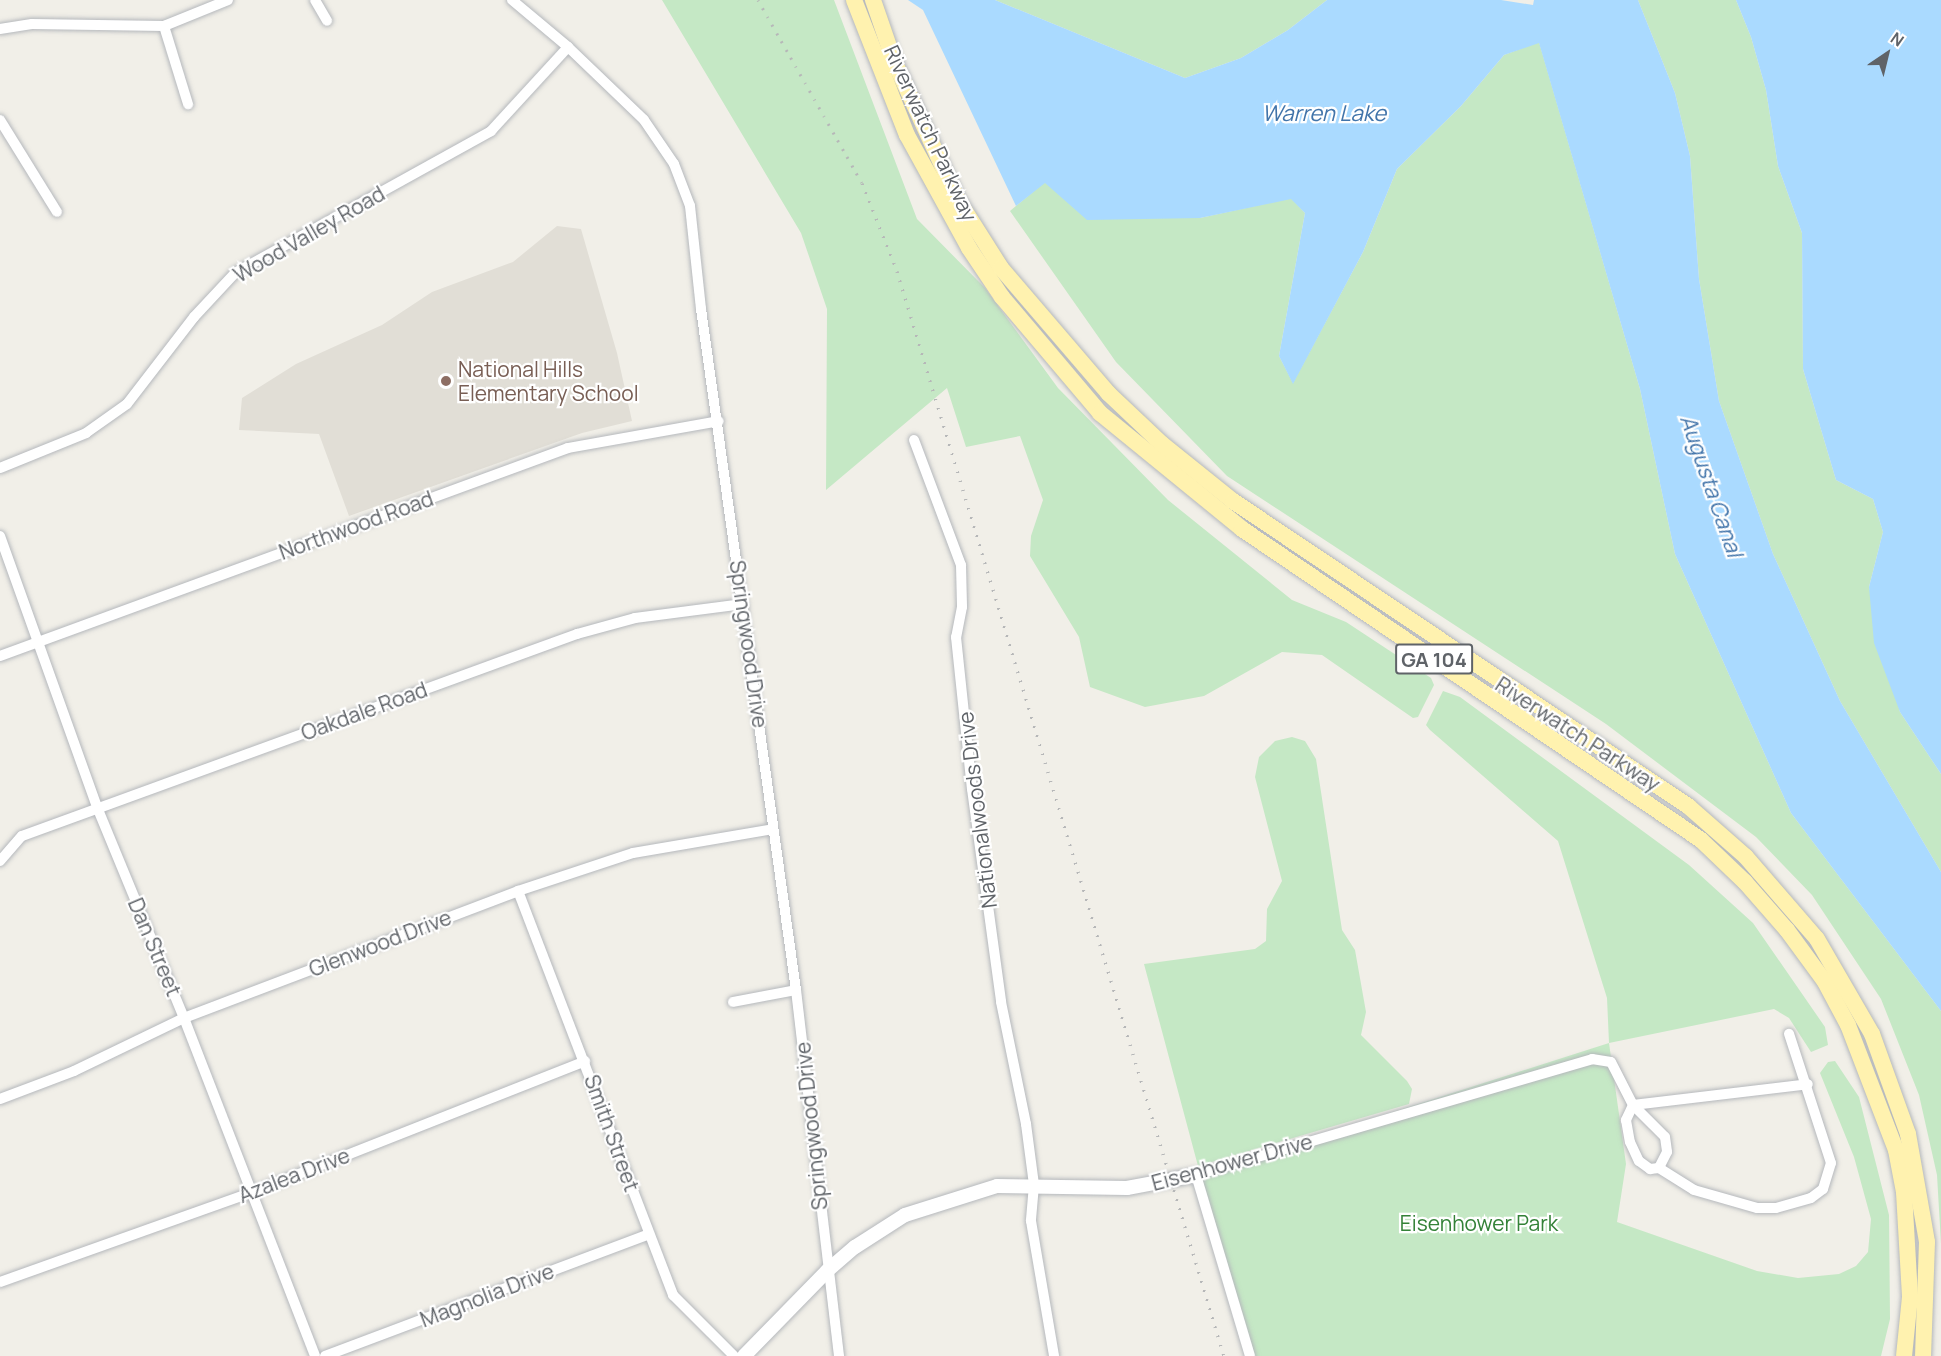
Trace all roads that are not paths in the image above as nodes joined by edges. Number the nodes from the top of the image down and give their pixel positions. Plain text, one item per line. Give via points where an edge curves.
1 (228, 0) edge
2 (315, 0) edge
3 (512, 0) edge
4 (854, 0) edge
5 (873, 0) edge
6 (327, 21) dead end
7 (164, 26) junction
8 (0, 29) edge
9 (568, 47) junction
10 (189, 104) dead end
11 (0, 120) edge
12 (57, 212) dead end
13 (719, 421) junction
14 (914, 440) dead end
15 (0, 468) edge
16 (0, 536) edge
17 (743, 604) junction
18 (39, 643) junction
19 (0, 656) edge
20 (97, 807) junction
21 (773, 829) junction
22 (0, 861) edge
23 (518, 891) junction
24 (796, 990) junction
25 (733, 1002) dead end
26 (184, 1018) junction
27 (1789, 1034) dead end
28 (585, 1061) junction
29 (1808, 1084) junction
30 (0, 1099) edge
31 (1633, 1105) junction
32 (1659, 1168) junction
33 (1196, 1175) junction
34 (1034, 1185) junction
35 (253, 1192) junction
36 (649, 1234) junction
37 (826, 1271) junction
38 (0, 1282) edge
39 (315, 1356) edge
40 (325, 1356) edge
41 (734, 1356) edge
42 (744, 1356) edge
43 (839, 1356) edge
44 (1054, 1356) edge
45 (1250, 1356) edge
46 (1904, 1356) edge
47 (1923, 1356) edge

1 - 7 street
2 - 6 street
3 - 9 street, Springwood Drive
4 - 46 main road, Riverwatch Parkway / GA 104 via 907,135 969,248 1002,297 1100,413 1242,529 1701,840 1787,930 1825,982 1848,1025 1896,1150 1904,1192 1910,1297
5 - 47 main road, Riverwatch Parkway / GA 104 via 894,61 958,200 1001,268 1108,393 1162,444 1233,501 1688,806 1753,864 1817,939 1872,1034 1908,1134 1927,1242 1927,1334
7 - 8 street via 32,24
7 - 10 street
9 - 13 street, Springwood Drive via 644,120 674,164 690,206 700,309
9 - 15 street, Wood Valley Road via 491,131 235,273 194,317 127,404 86,433
11 - 12 street
13 - 17 street, Springwood Drive
13 - 18 street, Northwood Road via 567,448 336,530
14 - 34 street, Nationalwoods Drive via 961,565 962,607 956,637 972,789 1001,1002
16 - 18 street, Dan Street
17 - 20 street, Oakdale Road via 635,618 577,634
17 - 21 street, Springwood Drive
18 - 19 street, Northwood Road
18 - 20 street, Dan Street
20 - 22 street, Oakdale Road via 22,836
20 - 26 street, Dan Street
21 - 23 street, Glenwood Drive via 633,853
21 - 24 street, Springwood Drive
23 - 26 street, Glenwood Drive
23 - 28 street, Smith Street
24 - 25 street
24 - 37 street, Springwood Drive
26 - 30 street, Glenwood Drive via 74,1071
26 - 35 street, Dan Street
27 - 29 street
28 - 35 street, Azalea Drive
28 - 36 street, Smith Street
29 - 31 street
29 - 32 street via 1831,1163 1823,1189 1811,1198 1776,1208 1757,1208 1694,1190
31 - 32 street via 1665,1137 1667,1152
31 - 32 street via 1626,1120 1630,1142 1639,1161 1650,1169
31 - 33 street, Eisenhower Drive via 1611,1062 1592,1059
33 - 34 street, Eisenhower Drive via 1127,1188
33 - 45 street
34 - 37 street, Eisenhower Drive via 997,1186 905,1215
34 - 44 street, Nationalwoods Drive via 1031,1221
35 - 38 street, Azalea Drive
35 - 39 street, Dan Street
36 - 40 street, Magnolia Drive
36 - 41 street, Smith Street via 673,1295
37 - 42 street, Eisenhower Drive
37 - 43 street, Springwood Drive

